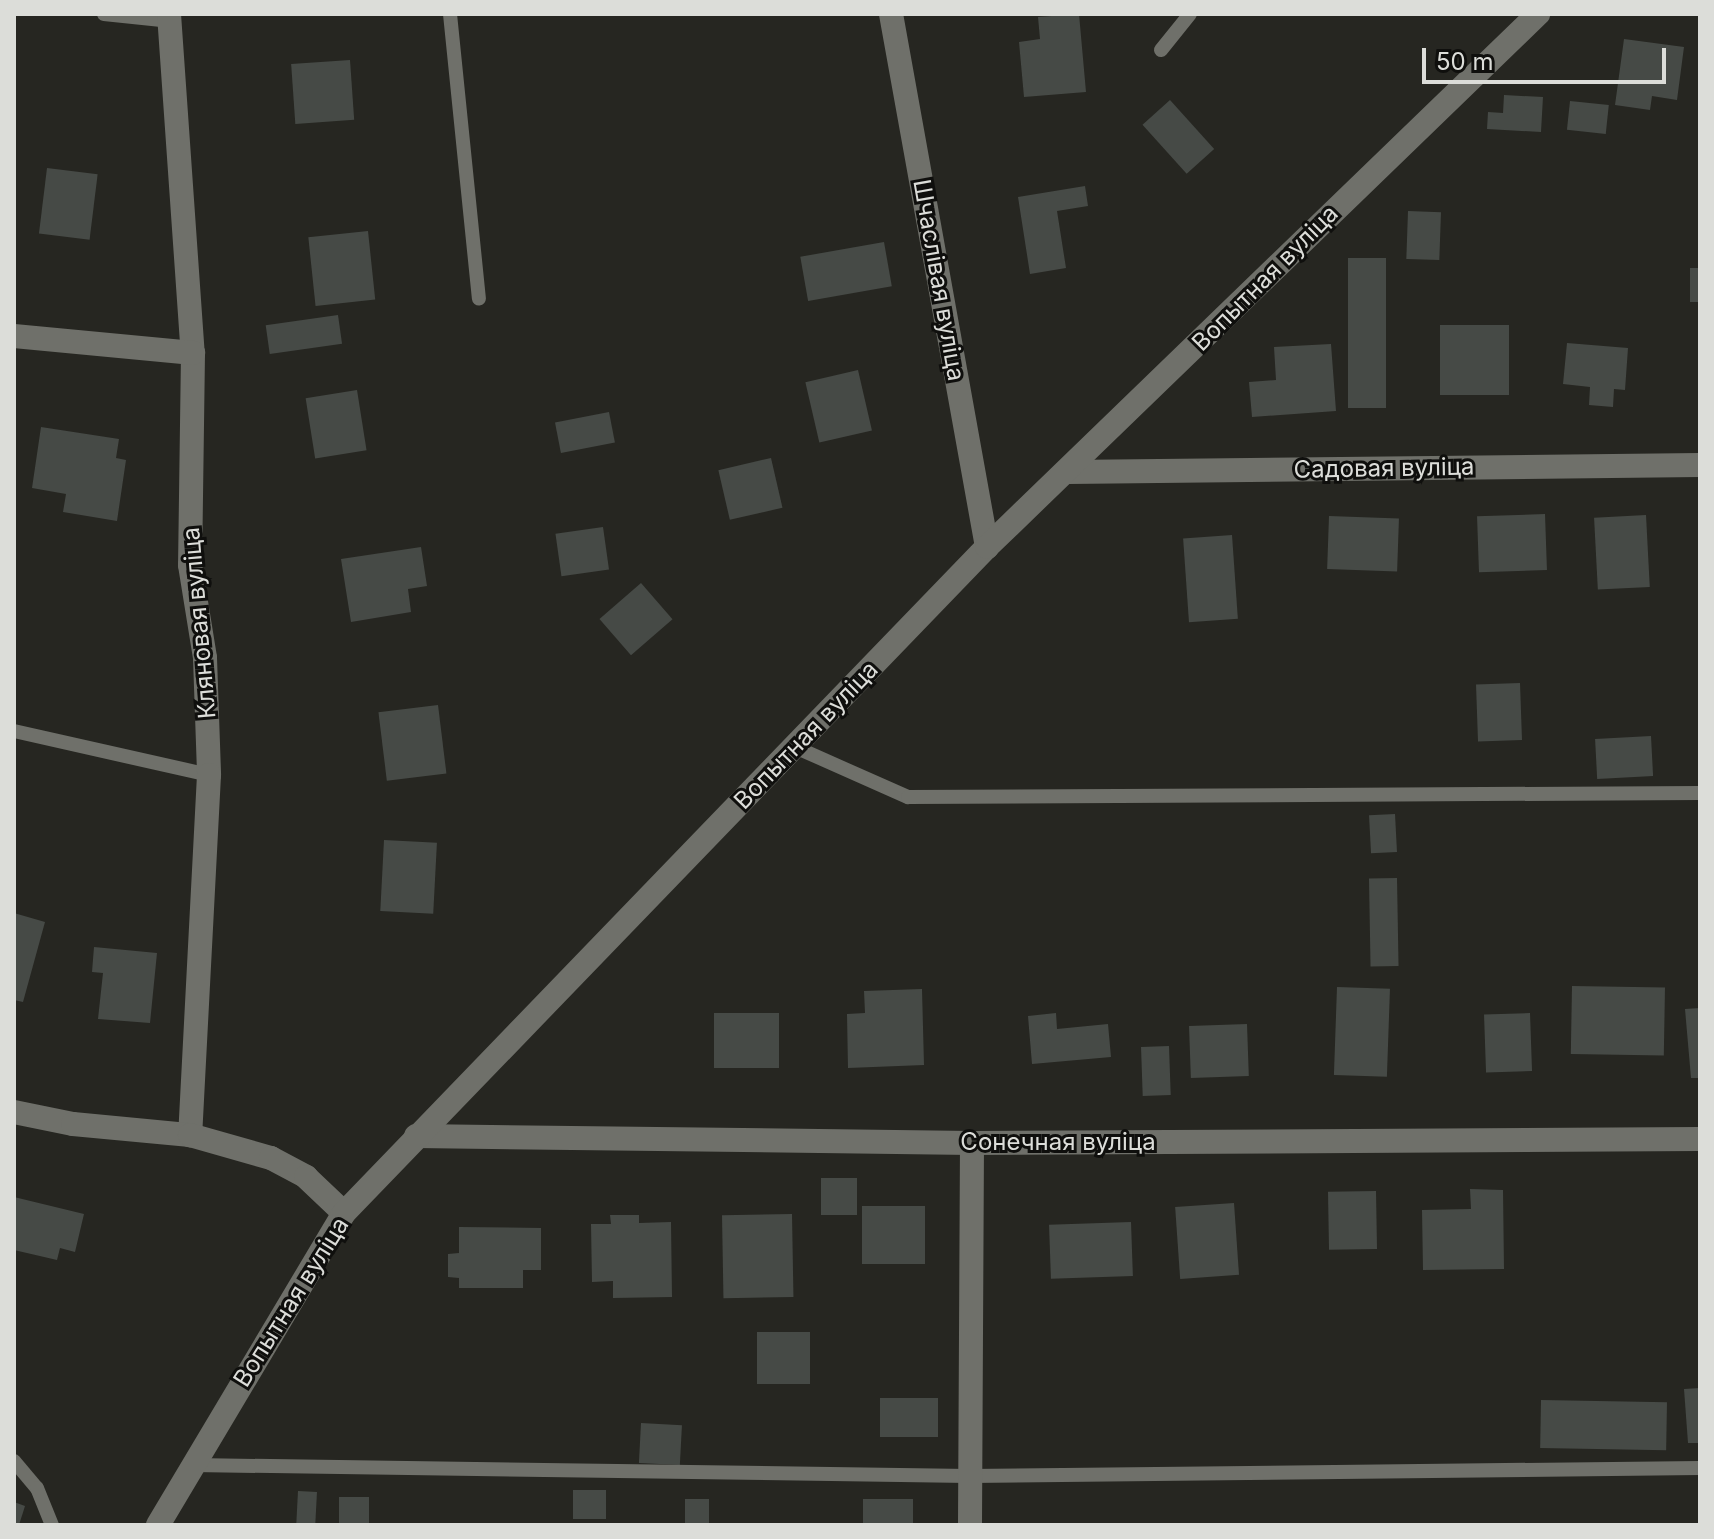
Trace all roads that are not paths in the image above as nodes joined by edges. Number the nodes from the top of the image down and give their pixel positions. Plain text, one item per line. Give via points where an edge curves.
1 (104, 14) edge
2 (450, 14) edge
3 (891, 14) edge
4 (1190, 14) edge
5 (1538, 14) edge
6 (169, 18) edge
7 (1161, 50) dead end
8 (479, 299) dead end
9 (14, 336) edge
10 (193, 353) junction
11 (1700, 465) edge
12 (1068, 472) junction
13 (987, 547) junction
14 (14, 731) edge
15 (795, 747) junction
16 (209, 775) junction
17 (1700, 793) edge
18 (14, 1112) edge
19 (190, 1135) junction
20 (416, 1136) junction
21 (1700, 1139) edge
22 (972, 1143) junction
23 (344, 1213) junction
24 (14, 1461) edge
25 (193, 1465) junction
26 (1700, 1468) edge
27 (969, 1476) junction
28 (52, 1525) edge
29 (158, 1525) edge
30 (970, 1525) edge

1 - 6 lane
2 - 8 lane
3 - 13 street, Шчаслівая вуліца
4 - 7 lane
5 - 12 street, Вопытная вуліца
6 - 10 street, Кляновая вуліца
9 - 10 street
10 - 16 street, Кляновая вуліца via 190,565 205,658
11 - 12 street, Садовая вуліца
12 - 13 street, Вопытная вуліца
13 - 15 street, Вопытная вуліца
14 - 16 lane
15 - 17 lane via 908,797
15 - 20 street, Вопытная вуліца
16 - 19 street, Кляновая вуліца
18 - 19 street via 73,1124
19 - 23 street via 271,1158 306,1177
20 - 22 street, Сонечная вуліца
20 - 23 street, Вопытная вуліца
21 - 22 street, Сонечная вуліца
22 - 27 street
23 - 25 street, Вопытная вуліца
24 - 28 lane via 37,1488
25 - 27 lane
25 - 29 street, Вопытная вуліца
26 - 27 lane
27 - 30 street

